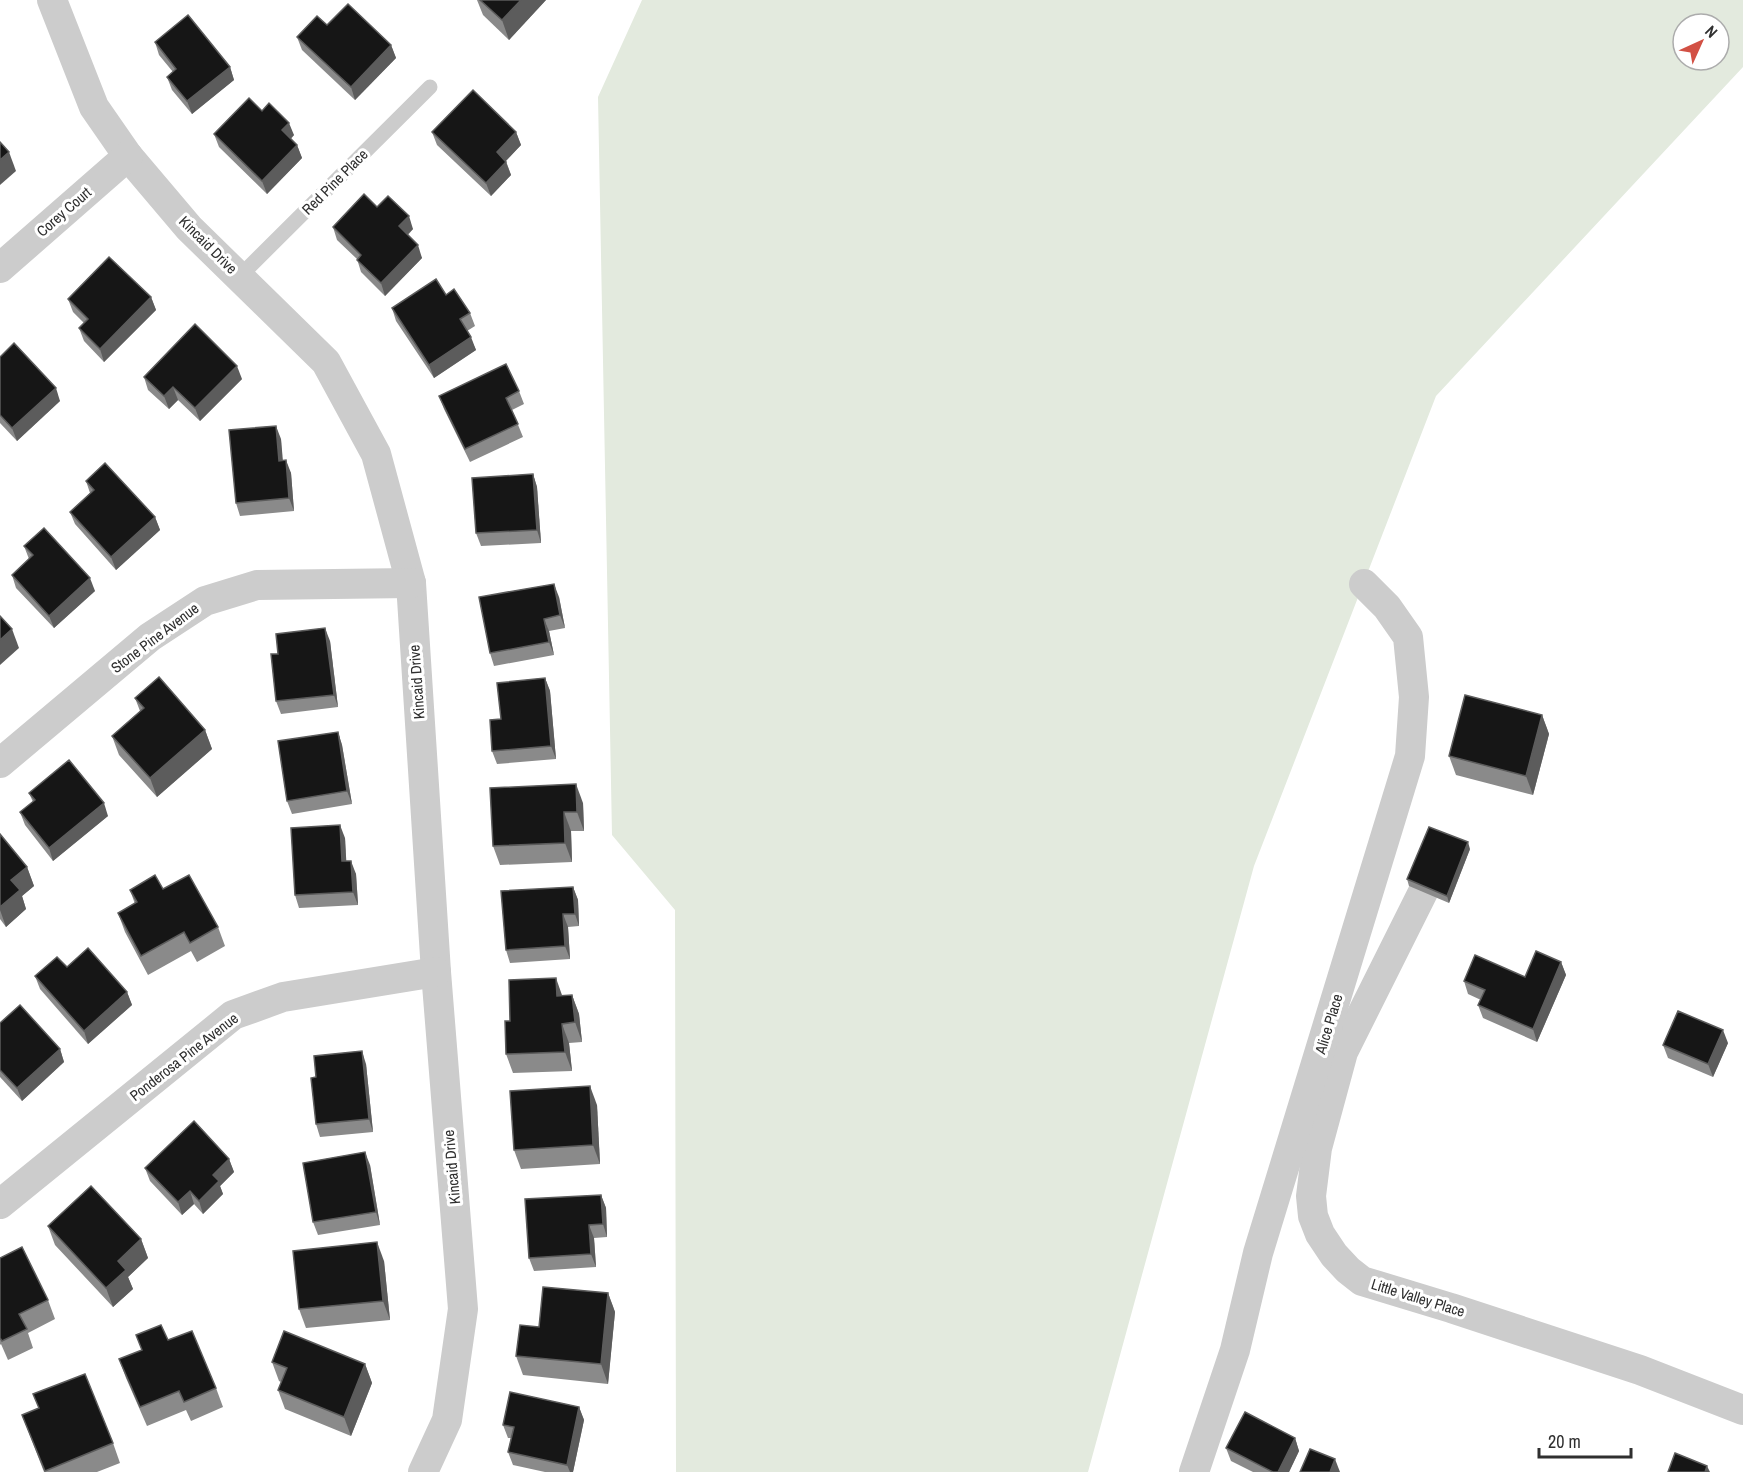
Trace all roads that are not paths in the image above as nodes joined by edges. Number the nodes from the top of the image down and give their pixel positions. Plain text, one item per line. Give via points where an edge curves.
1 (52, 0) edge
2 (430, 87) dead end
3 (128, 156) junction
4 (0, 268) edge
5 (239, 277) junction
6 (411, 584) junction
7 (1364, 584) dead end
8 (0, 763) edge
9 (1423, 892) edge
10 (436, 972) junction
11 (0, 1204) edge
12 (1743, 1410) edge
13 (423, 1472) edge
14 (1194, 1472) edge

1 - 3 street, Kincaid Drive via 94,107
2 - 5 lane, Red Pine Place
3 - 4 street, Corey Court
3 - 5 street, Kincaid Drive via 189,228
5 - 6 street, Kincaid Drive via 326,362 376,454
6 - 8 street, Stone Pine Avenue via 257,585 204,601 150,637
6 - 10 street, Kincaid Drive
7 - 14 street, Alice Place via 1387,607 1408,637 1414,698 1410,756 1258,1254 1235,1350
9 - 12 street, Little Valley Place via 1343,1052 1317,1148 1311,1196 1312,1216 1320,1234 1334,1255 1362,1281 1629,1366
10 - 11 street, Ponderosa Pine Avenue via 283,997 233,1015
10 - 13 street, Kincaid Drive via 463,1309 447,1420

